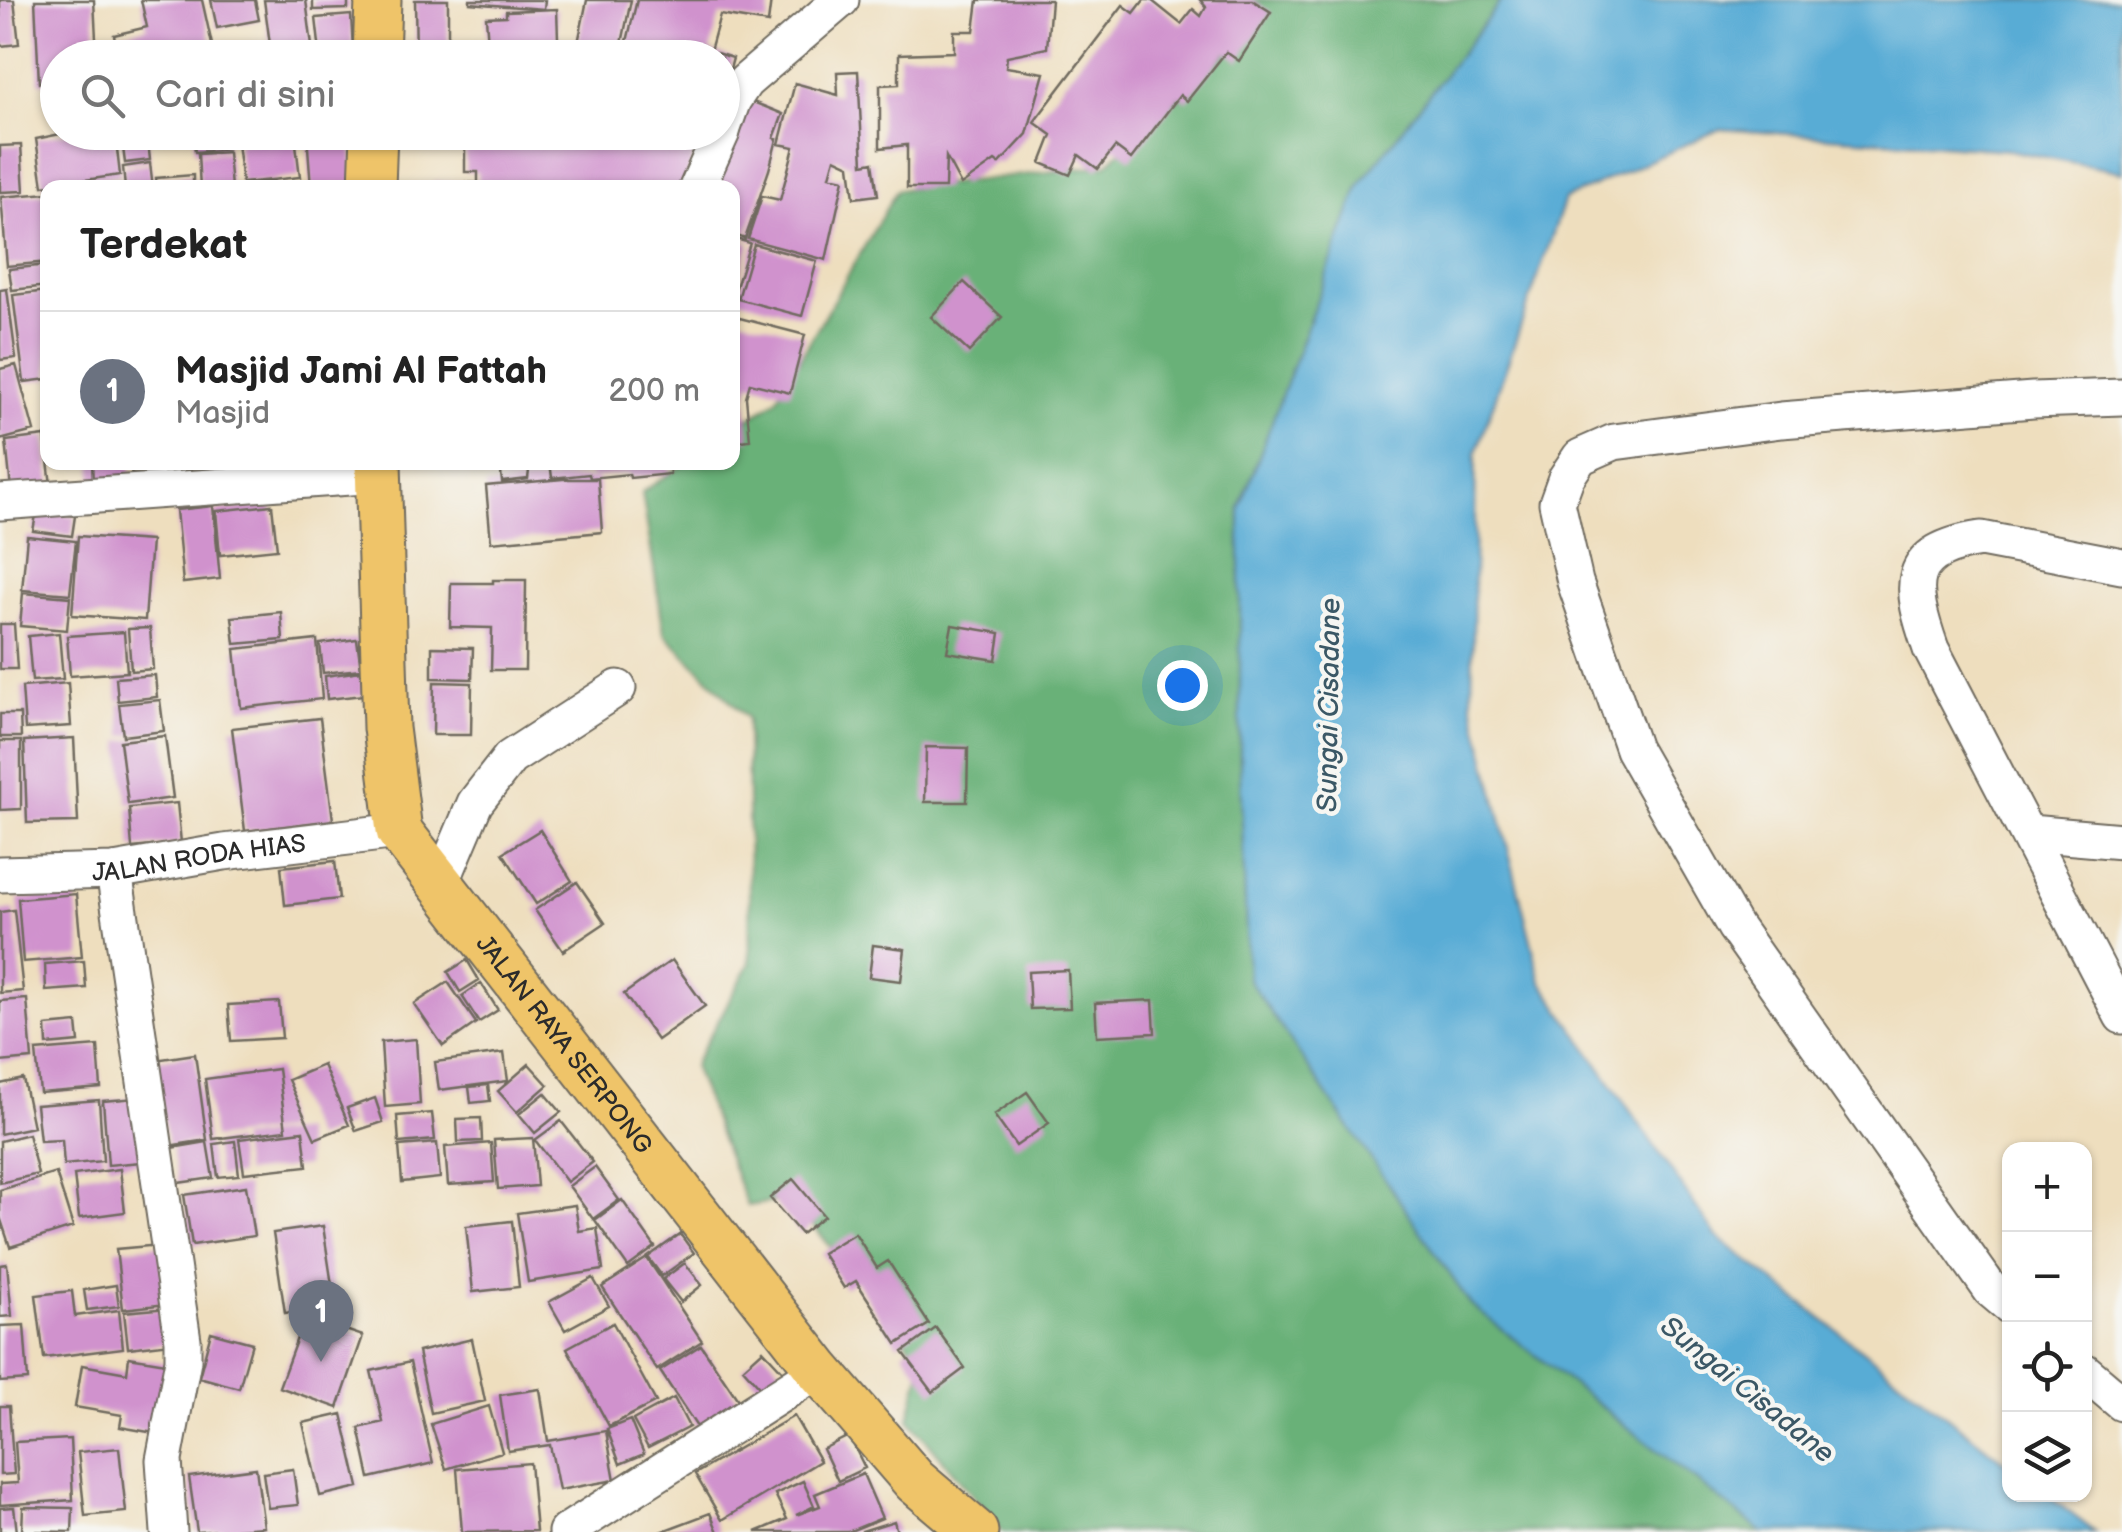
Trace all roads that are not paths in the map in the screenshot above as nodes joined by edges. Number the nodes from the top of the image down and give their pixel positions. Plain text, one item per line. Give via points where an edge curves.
1 (378, 0) edge
2 (841, 0) edge
3 (377, 40) edge
4 (740, 90) edge
5 (373, 150) edge
6 (714, 150) edge
7 (372, 180) edge
8 (701, 180) edge
9 (2122, 398) edge
10 (367, 470) edge
11 (378, 470) edge
12 (0, 502) edge
13 (2122, 566) edge
14 (618, 688) dead end
15 (399, 831) junction
16 (2029, 833) junction
17 (2122, 841) edge
18 (114, 871) junction
19 (0, 874) edge
20 (440, 886) junction
21 (2122, 1016) edge
22 (2002, 1299) edge
23 (819, 1370) junction
24 (2092, 1377) edge
25 (2122, 1403) edge
26 (169, 1532) edge
27 (566, 1532) edge
28 (975, 1532) edge

1 - 3 main road
2 - 4 street
5 - 7 main road
6 - 8 street
9 - 22 street via 1801,418 1614,442 1580,458 1557,503 1575,582 1633,749 1735,928
10 - 12 street
11 - 15 main road, JALAN RAYA SERPONG via 386,728
13 - 16 street via 1981,538 1940,549 1918,570 1917,610 1931,650
14 - 20 street via 510,758 475,803
15 - 18 street, JALAN RODA HIAS
15 - 20 main road, JALAN RAYA SERPONG
16 - 17 street
16 - 21 street
18 - 19 street, JALAN RODA HIAS
18 - 26 street via 183,1340 164,1460
20 - 23 main road, JALAN RAYA SERPONG
23 - 27 street
23 - 28 main road, JALAN RAYA SERPONG via 916,1481
24 - 25 street

